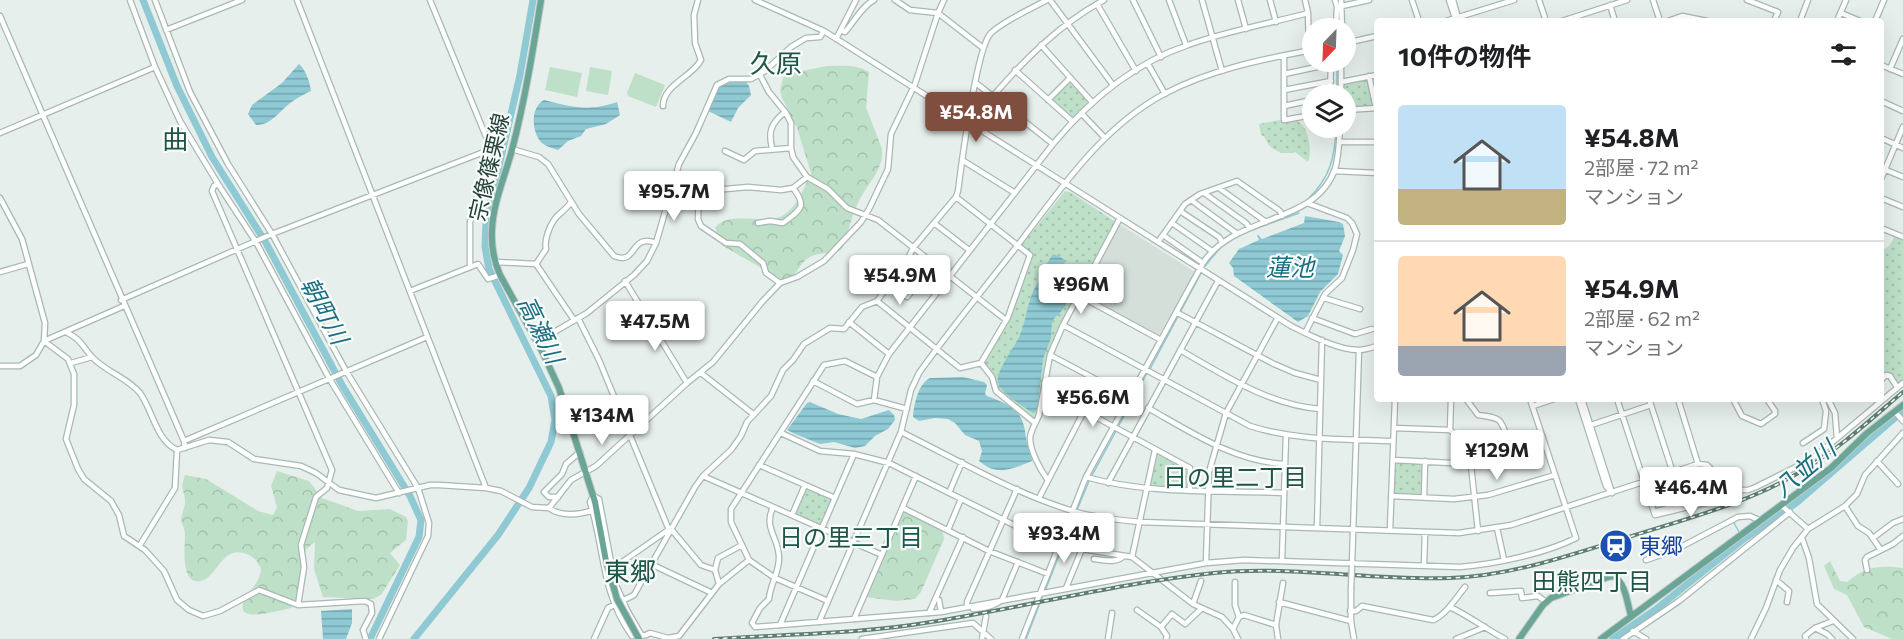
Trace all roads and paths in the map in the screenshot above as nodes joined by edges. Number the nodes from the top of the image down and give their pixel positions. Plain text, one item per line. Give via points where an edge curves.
1 (130, 0) edge
2 (155, 0) edge
3 (242, 0) edge
4 (297, 0) edge
5 (430, 0) edge
6 (541, 0) edge
7 (699, 0) edge
8 (755, 0) edge
9 (856, 0) edge
10 (874, 0) edge
11 (895, 0) edge
12 (944, 0) edge
13 (1049, 0) edge
14 (1104, 0) edge
15 (1133, 0) edge
16 (1169, 0) edge
17 (1202, 0) edge
18 (1238, 0) edge
19 (1270, 0) edge
20 (1305, 0) edge
21 (1335, 0) edge
22 (1369, 0) edge
23 (1412, 0) edge
24 (1451, 0) edge
25 (1514, 0) edge
26 (1539, 0) edge
27 (1627, 0) edge
28 (1653, 0) edge
29 (1747, 0) edge
30 (1808, 0) edge
31 (1846, 0) edge
32 (1884, 0) edge
33 (1341, 3) edge
34 (1097, 4) junction
35 (1610, 5) junction
36 (938, 13) junction
37 (1308, 13) junction
38 (1841, 13) junction
39 (0, 16) edge
40 (1308, 18) edge
41 (1336, 18) edge
42 (1342, 18) edge
43 (1418, 18) edge
44 (1456, 18) edge
45 (1463, 18) edge
46 (1545, 18) edge
47 (1571, 18) edge
48 (1614, 18) edge
49 (1659, 18) edge
50 (1676, 18) edge
51 (1692, 18) edge
52 (1775, 18) edge
53 (1801, 18) edge
54 (1838, 18) edge
55 (1853, 18) edge
56 (1876, 18) edge
57 (1275, 22) junction
58 (1067, 24) junction
59 (1246, 29) junction
60 (166, 30) junction
61 (841, 30) junction
62 (824, 32) junction
63 (1212, 37) junction
64 (1374, 37) edge
65 (836, 39) junction
66 (1903, 39) edge
67 (1356, 41) edge
68 (1041, 45) junction
69 (1186, 45) junction
70 (983, 48) junction
71 (1302, 52) edge
72 (1161, 57) junction
73 (1284, 57) junction
74 (1148, 64) junction
75 (1884, 66) edge
76 (155, 67) junction
77 (1890, 69) junction
78 (1016, 70) junction
79 (1222, 70) junction
80 (1302, 70) edge
81 (1136, 71) junction
82 (1331, 72) edge
83 (1341, 72) edge
84 (1284, 74) junction
85 (1903, 74) edge
86 (760, 75) junction
87 (1374, 75) edge
88 (1369, 76) junction
89 (1070, 78) junction
90 (1331, 81) junction
91 (1341, 82) joint
92 (976, 83) junction
93 (1331, 84) edge
94 (1113, 85) junction
95 (912, 88) junction
96 (1284, 90) junction
97 (1165, 94) junction
98 (993, 96) junction
99 (1374, 96) edge
100 (1048, 100) junction
101 (1092, 102) junction
102 (1302, 102) edge
103 (1884, 102) edge
104 (663, 106) dead end
105 (1284, 106) junction
106 (1374, 108) edge
107 (1356, 109) edge
108 (1903, 111) edge
109 (785, 112) junction
110 (1081, 113) junction
111 (44, 116) junction
112 (1302, 117) edge
113 (1072, 121) junction
114 (968, 122) junction
115 (1903, 127) edge
116 (0, 132) edge
117 (1105, 138) junction
118 (1339, 138) edge
119 (1884, 139) edge
120 (1339, 142) junction
121 (1374, 142) edge
122 (1053, 144) junction
123 (1896, 144) junction
124 (772, 148) junction
125 (791, 148) junction
126 (1903, 148) edge
127 (512, 149) junction
128 (489, 150) junction
129 (725, 151) dead end
130 (962, 160) junction
131 (1037, 165) junction
132 (1884, 167) edge
133 (1884, 169) edge
134 (1334, 171) junction
135 (1374, 173) edge
136 (807, 177) junction
137 (1903, 177) edge
138 (218, 184) junction
139 (1066, 184) junction
140 (793, 188) junction
141 (1219, 188) junction
142 (699, 191) junction
143 (1015, 193) junction
144 (1204, 193) junction
145 (669, 194) junction
146 (373, 197) junction
147 (956, 197) junction
148 (0, 198) edge
149 (1884, 199) edge
150 (1191, 200) junction
151 (571, 202) junction
152 (1307, 203) junction
153 (1903, 207) edge
154 (1180, 211) junction
155 (1282, 216) junction
156 (864, 217) junction
157 (1120, 218) junction
158 (1266, 222) junction
159 (758, 223) dead end
160 (934, 223) junction
161 (1172, 223) junction
162 (990, 225) junction
163 (1250, 227) junction
164 (1884, 229) edge
165 (1236, 233) junction
166 (270, 236) junction
167 (1163, 236) junction
168 (1903, 237) edge
169 (257, 241) junction
170 (1158, 242) junction
171 (1222, 242) junction
172 (656, 243) junction
173 (1017, 246) junction
174 (914, 248) junction
175 (238, 249) junction
176 (969, 250) junction
177 (1212, 251) junction
178 (496, 262) junction
179 (934, 263) junction
180 (1203, 263) junction
181 (28, 264) junction
182 (536, 264) junction
183 (470, 266) junction
184 (1199, 269) junction
185 (0, 272) edge
186 (498, 276) junction
187 (949, 276) junction
188 (626, 281) junction
189 (1218, 281) junction
190 (780, 284) junction
191 (890, 284) junction
192 (410, 291) junction
193 (1078, 295) junction
194 (977, 297) junction
195 (1324, 298) junction
196 (121, 300) junction
197 (876, 302) junction
198 (124, 306) junction
199 (1360, 309) dead end
200 (1176, 312) junction
201 (1312, 318) junction
202 (576, 319) junction
203 (1277, 319) junction
204 (1006, 320) junction
205 (849, 322) junction
206 (1196, 322) junction
207 (1063, 325) junction
208 (909, 327) junction
209 (1372, 329) dead end
210 (66, 332) junction
211 (1305, 333) junction
212 (427, 337) junction
213 (1161, 340) junction
214 (1322, 340) junction
215 (44, 341) junction
216 (537, 342) junction
217 (1374, 347) edge
218 (936, 349) junction
219 (1180, 350) junction
220 (1359, 350) junction
221 (889, 354) junction
222 (1050, 355) junction
223 (1257, 355) junction
224 (92, 357) junction
225 (71, 363) junction
226 (981, 363) junction
227 (0, 366) edge
228 (1145, 369) junction
229 (343, 372) junction
230 (701, 373) junction
231 (877, 377) junction
232 (1884, 377) edge
233 (330, 378) junction
234 (1164, 379) junction
235 (1321, 380) junction
236 (813, 381) junction
237 (1903, 382) edge
238 (687, 383) junction
239 (1242, 384) junction
240 (1898, 387) junction
241 (1044, 389) junction
242 (298, 392) junction
243 (1129, 398) junction
244 (1884, 399) edge
245 (874, 400) junction
246 (1395, 402) edge
247 (1451, 402) edge
248 (1468, 402) edge
249 (1531, 402) edge
250 (1545, 402) edge
251 (1579, 402) edge
252 (1583, 402) edge
253 (1618, 402) edge
254 (1650, 402) edge
255 (1679, 402) edge
256 (1735, 402) edge
257 (1769, 402) edge
258 (1823, 402) edge
259 (1830, 402) edge
260 (1880, 402) edge
261 (1651, 405) junction
262 (1903, 405) edge
263 (1533, 406) junction
264 (1148, 408) junction
265 (907, 409) junction
266 (1320, 409) junction
267 (1084, 411) junction
268 (1226, 413) junction
269 (1896, 413) junction
270 (753, 414) junction
271 (1622, 415) junction
272 (1902, 420) edge
273 (1035, 423) junction
274 (1591, 425) junction
275 (1113, 427) junction
276 (1394, 428) junction
277 (1450, 430) junction
278 (781, 432) junction
279 (901, 432) junction
280 (1902, 434) edge
281 (1286, 435) junction
282 (629, 436) junction
283 (1133, 437) junction
284 (1319, 438) junction
285 (1507, 438) dead end
286 (1837, 438) junction
287 (1356, 440) junction
288 (184, 441) junction
289 (1393, 441) junction
290 (1803, 443) dead end
291 (1216, 445) junction
292 (185, 448) junction
293 (177, 450) junction
294 (1155, 450) junction
295 (580, 452) junction
296 (854, 454) junction
297 (1393, 460) junction
298 (1425, 461) junction
299 (1877, 461) junction
300 (962, 462) junction
301 (889, 463) junction
302 (1471, 464) junction
303 (1698, 464) junction
304 (759, 465) junction
305 (1285, 465) junction
306 (586, 471) junction
307 (1673, 473) junction
308 (1556, 475) junction
309 (703, 476) junction
310 (916, 476) junction
311 (1047, 478) junction
312 (1089, 478) junction
313 (1644, 482) junction
314 (328, 483) junction
315 (1108, 483) junction
316 (1898, 484) dead end
317 (805, 485) junction
318 (1730, 487) junction
319 (486, 488) junction
320 (1147, 488) junction
321 (416, 489) junction
322 (1017, 489) junction
323 (1190, 489) junction
324 (1208, 490) junction
325 (399, 493) junction
326 (741, 493) junction
327 (949, 493) junction
328 (1284, 493) junction
329 (1612, 493) junction
330 (593, 495) junction
331 (1391, 496) junction
332 (1474, 496) junction
333 (558, 497) junction
334 (1424, 497) junction
335 (835, 498) junction
336 (1039, 498) junction
337 (961, 499) junction
338 (1726, 501) dead end
339 (1782, 505) junction
340 (1845, 506) junction
341 (773, 507) junction
342 (1566, 507) junction
343 (549, 508) junction
344 (903, 508) junction
345 (593, 510) junction
346 (1074, 511) junction
347 (1654, 512) junction
348 (1790, 512) junction
349 (792, 515) junction
350 (1003, 519) junction
351 (1903, 519) edge
352 (1761, 521) junction
353 (1140, 522) junction
354 (1207, 525) junction
355 (1283, 527) junction
356 (1317, 528) junction
357 (1497, 528) junction
358 (670, 529) junction
359 (822, 529) junction
360 (1808, 529) junction
361 (948, 530) junction
362 (1353, 530) junction
363 (1390, 531) junction
364 (1478, 531) junction
365 (1425, 532) junction
366 (1903, 536) edge
367 (963, 537) junction
368 (1802, 538) junction
369 (1873, 538) junction
370 (854, 542) junction
371 (1062, 544) junction
372 (140, 545) junction
373 (742, 545) junction
374 (1082, 549) junction
375 (1881, 550) junction
376 (989, 551) junction
377 (882, 555) junction
378 (1124, 556) junction
379 (1132, 557) junction
380 (1094, 559) dead end
381 (1504, 560) junction
382 (1646, 560) dead end
383 (749, 561) junction
384 (1282, 561) junction
385 (1018, 562) junction
386 (1206, 563) junction
387 (1352, 564) junction
388 (653, 565) junction
389 (1424, 565) junction
390 (612, 569) junction
391 (715, 570) junction
392 (1867, 570) dead end
393 (1153, 572) junction
394 (1047, 574) junction
395 (775, 578) junction
396 (1776, 580) junction
397 (1201, 581) dead end
398 (1235, 582) dead end
399 (1283, 583) dead end
400 (719, 584) junction
401 (1465, 587) dead end
402 (796, 588) junction
403 (1066, 588) junction
404 (711, 593) junction
405 (1043, 593) junction
406 (1490, 593) dead end
407 (1496, 593) junction
408 (939, 600) dead end
409 (1002, 600) junction
410 (1497, 600) dead end
411 (622, 601) junction
412 (828, 602) junction
413 (1279, 602) junction
414 (1546, 602) junction
415 (1787, 602) dead end
416 (614, 603) junction
417 (1193, 604) junction
418 (298, 605) junction
419 (1450, 607) junction
420 (967, 608) junction
421 (1201, 609) junction
422 (1137, 610) dead end
423 (1350, 611) junction
424 (941, 612) junction
425 (985, 612) junction
426 (929, 613) junction
427 (1112, 613) dead end
428 (1631, 616) junction
429 (1239, 617) junction
430 (854, 620) junction
431 (1351, 621) junction
432 (1833, 621) junction
433 (819, 622) junction
434 (780, 625) junction
435 (1276, 625) junction
436 (1161, 627) junction
437 (1485, 627) junction
438 (1815, 628) junction
439 (1233, 629) junction
440 (1634, 631) junction
441 (984, 632) junction
442 (1752, 636) edge
443 (640, 637) edge
444 (365, 638) edge
445 (379, 639) edge
446 (594, 639) edge
447 (862, 639) edge
448 (982, 639) edge
449 (991, 639) edge
450 (1022, 639) edge
451 (1108, 639) edge
452 (1166, 639) edge
453 (1238, 639) edge
454 (1278, 639) edge
455 (1354, 639) edge
456 (1456, 639) edge
457 (1505, 639) edge
458 (1519, 639) edge
459 (1601, 639) edge
460 (1623, 639) edge
461 (1646, 639) edge
462 (1760, 639) edge
463 (1806, 639) edge
464 (1832, 639) edge
465 (1853, 639) edge

1 - 76 street
2 - 60 street
3 - 60 street
4 - 146 street
5 - 128 street
6 - 127 main road, 宗像篠栗線
7 - 104 street via 694,15 701,60 665,95
8 - 62 street
9 - 61 street
10 - 61 street via 844,32
11 - 36 street via 910,10
12 - 36 street
13 - 58 street
13 - 70 street via 991,33
14 - 34 street
15 - 72 street
16 - 69 street
17 - 63 street
18 - 59 street
19 - 57 street
20 - 37 street
21 - 41 street
22 - 33 street
23 - 43 street
24 - 44 street
25 - 45 street
26 - 46 street
27 - 35 street
28 - 49 street
29 - 52 street via 1778,12
30 - 53 street
31 - 38 street
32 - 56 street
33 - 42 street
34 - 58 street
34 - 81 street
35 - 47 street
35 - 48 street
36 - 70 street
36 - 95 street
37 - 40 street
37 - 57 street
38 - 54 street
38 - 55 street
39 - 111 street
50 - 51 street
57 - 59 street
58 - 68 street
58 - 94 street
59 - 63 street
60 - 166 street via 200,109
61 - 65 street
62 - 65 street
62 - 86 street via 791,47
63 - 69 street
63 - 79 street
64 - 67 street
65 - 95 street
66 - 77 street
68 - 78 street
68 - 89 street
69 - 72 street
70 - 92 street
71 - 73 street
72 - 74 street
73 - 79 street
73 - 84 street
74 - 81 street
74 - 97 street
75 - 77 street
76 - 111 street
76 - 138 street via 180,121
77 - 85 street
78 - 98 street
78 - 100 street
79 - 97 street
80 - 84 street
81 - 94 street
82 - 90 street
83 - 91 street
84 - 96 street
86 - 109 street
86 - 145 street via 748,80 725,79 717,85 683,154
87 - 88 street
88 - 91 street
88 - 99 street
89 - 100 street
89 - 101 street
90 - 93 street
90 - 96 street
92 - 98 street
92 - 114 street
94 - 101 street
95 - 114 street
95 - 156 street via 891,134 888,169
96 - 105 street
97 - 117 street
98 - 122 street
100 - 113 street
101 - 110 street
102 - 105 street
103 - 108 street
105 - 112 street via 1284,120
106 - 107 street
109 - 124 street via 769,132
109 - 125 street via 791,123
110 - 113 street
110 - 117 street
111 - 116 street
111 - 196 street
113 - 122 street
114 - 130 street
114 - 131 street
115 - 123 street
117 - 139 street
118 - 120 street
119 - 123 street
120 - 121 street
120 - 134 street
122 - 131 street
123 - 126 street
123 - 132 street
124 - 125 street
124 - 129 street via 756,151 744,160
125 - 136 street
127 - 151 street via 548,164
127 - 178 main road, 宗像篠栗線 via 492,221
128 - 146 street
128 - 183 street via 470,222
130 - 143 street
130 - 147 street
131 - 139 street
131 - 143 street
133 - 137 street
134 - 135 street
134 - 152 street via 1317,196
136 - 140 street
136 - 156 street
138 - 169 street
138 - 175 street via 212,191
139 - 157 street
139 - 173 street
140 - 142 street
140 - 159 street via 802,198 795,214 783,223
141 - 144 street
141 - 155 street via 1237,181
141 - 158 street
142 - 145 street
142 - 190 street via 701,226 726,243 740,244
143 - 162 street
144 - 150 street
144 - 163 street
145 - 172 street
146 - 166 street
146 - 192 street
147 - 160 street
147 - 162 street
148 - 181 street via 22,239
149 - 153 street
150 - 154 street
150 - 165 street
151 - 172 street via 617,258 628,257 641,241
151 - 182 street via 554,220 544,243 546,249
152 - 155 street
152 - 195 street via 1347,218 1357,234 1342,278
154 - 161 street
154 - 171 street
155 - 158 street
156 - 174 street via 878,220
156 - 190 street via 824,261
157 - 170 street
157 - 193 street
158 - 163 street
160 - 174 street
160 - 176 street
161 - 167 street
161 - 177 street
162 - 173 street
162 - 176 street
163 - 165 street
164 - 168 street
165 - 171 street
166 - 169 street
166 - 229 street
167 - 170 street
167 - 180 street
169 - 175 street
169 - 233 street
170 - 184 street
171 - 177 street
172 - 188 street via 647,261
173 - 194 street
173 - 204 street via 1030,255
174 - 179 street
174 - 191 street
175 - 196 street
175 - 242 street
176 - 187 street
177 - 180 street
178 - 182 street
178 - 186 main road, 宗像篠栗線
179 - 187 street
179 - 191 street via 907,297
180 - 184 street
181 - 185 street
181 - 215 street via 45,323
182 - 202 street
183 - 186 street via 478,264 489,279
183 - 192 street
184 - 189 street
184 - 200 street
186 - 216 main road, 宗像篠栗線
187 - 194 street
187 - 208 street
188 - 202 street
188 - 238 street
189 - 203 street
189 - 206 street
190 - 230 street
191 - 197 street
192 - 212 street
193 - 207 street
193 - 213 street
194 - 204 street
194 - 218 street
195 - 199 street
195 - 201 street
196 - 198 street
197 - 205 street via 862,307
197 - 208 street
198 - 210 street
198 - 288 street
200 - 206 street
200 - 213 street
201 - 209 street via 1354,333
201 - 211 street
202 - 216 street
202 - 282 street via 599,360
203 - 211 street
203 - 223 street
204 - 226 street
205 - 221 street
205 - 270 street via 844,329 830,328 804,344 783,370 771,396
206 - 219 street
206 - 223 street
207 - 222 street
207 - 228 street
208 - 218 street
208 - 221 street
210 - 215 street
210 - 224 street via 82,342
211 - 214 street
212 - 229 street
212 - 319 street
213 - 228 street
214 - 220 street
214 - 235 street
215 - 225 street
215 - 227 street via 36,355 20,366
216 - 295 main road, 宗像篠栗線 via 559,388
217 - 220 street
218 - 226 street via 960,368
218 - 265 street via 919,373
219 - 234 street
219 - 239 street
220 - 287 street
221 - 231 street
222 - 241 street
222 - 243 street
223 - 235 street
223 - 239 street
224 - 225 street
224 - 293 street via 138,391 164,440
225 - 372 street via 75,390 68,445 81,474 116,508 124,536
226 - 273 street via 992,377 996,391
228 - 234 street
228 - 243 street
229 - 233 street
229 - 321 street
230 - 238 street
230 - 270 street
231 - 236 street via 845,361 824,365
231 - 245 street
232 - 240 street via 1890,376
233 - 242 street
233 - 325 street
234 - 264 street
234 - 268 street
235 - 266 street
236 - 245 street via 857,404
236 - 278 street
237 - 240 street
238 - 282 street
239 - 266 street via 1278,401
239 - 268 street
240 - 244 street
241 - 267 street
241 - 273 street
242 - 288 street
242 - 314 street via 332,470
243 - 275 street
245 - 265 street
246 - 276 street
247 - 277 street
248 - 285 street via 1478,415 1503,423
249 - 263 street
250 - 263 street
251 - 329 street via 1606,486
252 - 274 street
253 - 271 street
254 - 261 street
255 - 303 street
256 - 257 street via 1742,416 1761,424 1775,414
258 - 290 street via 1824,429
259 - 286 street via 1835,413
260 - 286 street
261 - 271 street
261 - 307 street
262 - 269 main road
263 - 308 street
264 - 283 street
264 - 291 street
265 - 279 street
266 - 284 street
267 - 275 street
267 - 311 street
268 - 281 street via 1250,426
268 - 291 street
269 - 272 street
269 - 339 main road
270 - 309 street via 731,450
271 - 274 street
271 - 313 street
273 - 311 street via 1030,440
274 - 329 street
275 - 283 street
275 - 312 street
276 - 277 street
276 - 289 street
277 - 302 street via 1467,446
278 - 296 street via 820,451
278 - 304 street
279 - 300 street
279 - 301 street
280 - 299 street
281 - 284 street
281 - 305 street
282 - 306 street
282 - 358 street
283 - 294 street
283 - 315 street
284 - 287 street
284 - 356 street
286 - 318 street via 1798,466 1756,487
287 - 289 street
287 - 362 street
288 - 292 street
289 - 297 street
291 - 305 street via 1244,457
291 - 324 street
292 - 293 street
292 - 314 street via 209,440 228,442 254,459 302,466
293 - 372 street via 175,488
294 - 320 street
294 - 323 street via 1190,468
295 - 306 main road, 宗像篠栗線
295 - 333 street via 544,492 549,497
296 - 301 street
296 - 335 street
297 - 298 street
297 - 331 street
298 - 302 street
298 - 334 street
299 - 316 street
299 - 340 street
300 - 322 street
300 - 327 street
301 - 310 street
301 - 370 street
302 - 332 street
303 - 307 street
303 - 318 street via 1707,465
304 - 317 street
304 - 326 street
305 - 328 street
306 - 330 main road, 宗像篠栗線
306 - 333 street via 562,489
307 - 313 street
308 - 332 street
308 - 342 street
309 - 326 street
309 - 358 street
310 - 327 street
310 - 344 street
311 - 336 street
312 - 315 street
312 - 346 street
313 - 329 street
313 - 347 street
314 - 325 street via 376,498
314 - 418 street via 316,497 301,545 304,567
315 - 320 street
317 - 335 street
317 - 349 street
318 - 347 street
319 - 321 street via 439,485
319 - 343 street via 527,505
320 - 323 street
320 - 353 street
321 - 325 street
321 - 445 street via 429,523 428,536
322 - 336 street
322 - 350 street
323 - 324 street
324 - 328 street
324 - 354 street
326 - 341 street
326 - 373 street via 731,509 731,522
327 - 337 street
328 - 355 street
329 - 342 street
330 - 345 street
330 - 390 street via 599,499
330 - 443 main road, 宗像篠栗線, bridge via 616,599
331 - 334 street
331 - 363 street
332 - 334 street
332 - 364 street
333 - 343 street
335 - 359 street
336 - 346 street
337 - 350 street
337 - 361 street
338 - 347 street via 1655,515
339 - 348 street
339 - 352 main road
340 - 360 street
340 - 369 street via 1858,526
341 - 349 street
341 - 395 street via 769,523 780,556
342 - 357 street
342 - 381 street via 1576,538
343 - 345 street via 578,515
344 - 361 street
344 - 377 street
345 - 416 street via 604,574
346 - 353 street
346 - 371 street
348 - 360 street
348 - 440 street via 1679,601
349 - 359 street
350 - 371 street
350 - 376 street
351 - 369 street
352 - 382 street via 1746,515 1738,517 1675,550
352 - 428 main road
353 - 354 street
353 - 379 street
354 - 355 street
354 - 386 street
355 - 356 street
355 - 384 street
356 - 362 street
357 - 364 street
357 - 381 street
358 - 388 street
358 - 390 street
358 - 391 street via 701,565
359 - 370 street
359 - 402 street
360 - 368 street
361 - 367 street
362 - 363 street
362 - 387 street
363 - 365 street
364 - 365 street
365 - 389 street
366 - 375 street
367 - 376 street
367 - 426 street
368 - 396 street
368 - 432 street via 1817,604
369 - 375 street
370 - 377 street
370 - 412 street
371 - 374 street
371 - 394 street
372 - 418 street via 164,571 177,600 203,616 259,590
373 - 383 street
373 - 391 street via 718,558
374 - 378 street
374 - 403 street
375 - 392 street via 1867,557
376 - 385 street
376 - 420 street
377 - 430 street
378 - 379 street
378 - 380 street via 1111,561
379 - 393 street
381 - 389 street via 1460,567
383 - 395 street
383 - 400 street
384 - 386 street
384 - 387 street
385 - 394 street
385 - 409 street
386 - 393 street
387 - 389 street
387 - 423 street, bridge
388 - 404 street
388 - 411 street via 634,595
390 - 411 street
391 - 400 street
393 - 403 street
393 - 417 street
394 - 405 street
395 - 402 street
395 - 434 street via 769,599 752,623 754,627
396 - 415 street via 1789,591
396 - 442 street
397 - 417 street
398 - 429 street
399 - 413 street
400 - 404 street
401 - 419 street
402 - 412 street
402 - 434 street
403 - 405 street
404 - 443 street via 679,636 668,638 650,633
405 - 409 street
405 - 450 street
406 - 407 street
407 - 410 street
407 - 414 street via 1521,591 1522,598 1538,596
408 - 424 street
409 - 420 street
409 - 425 street
411 - 416 street
411 - 443 street
412 - 433 street
413 - 431 street
413 - 435 street
414 - 428 main road via 1613,576 1622,586
414 - 458 main road
416 - 443 street via 632,636
416 - 446 street
417 - 421 street
418 - 444 street via 368,602 372,613 363,630
419 - 423 street via 1433,620 1362,606
419 - 437 street
420 - 424 street
420 - 425 street
421 - 436 street via 1185,624 1172,614
421 - 439 street via 1222,617
422 - 436 street
423 - 431 street
424 - 426 street
425 - 441 street
426 - 430 street
427 - 451 street
428 - 459 main road
429 - 435 street via 1244,615
429 - 439 street
430 - 433 street
431 - 455 street
432 - 438 street
432 - 465 street
433 - 434 street
435 - 454 street
436 - 452 street
437 - 456 street
437 - 457 street
438 - 463 street
438 - 464 street
439 - 453 street
440 - 460 street
440 - 461 street
441 - 447 street via 973,623
441 - 448 street
441 - 449 street
442 - 462 street

